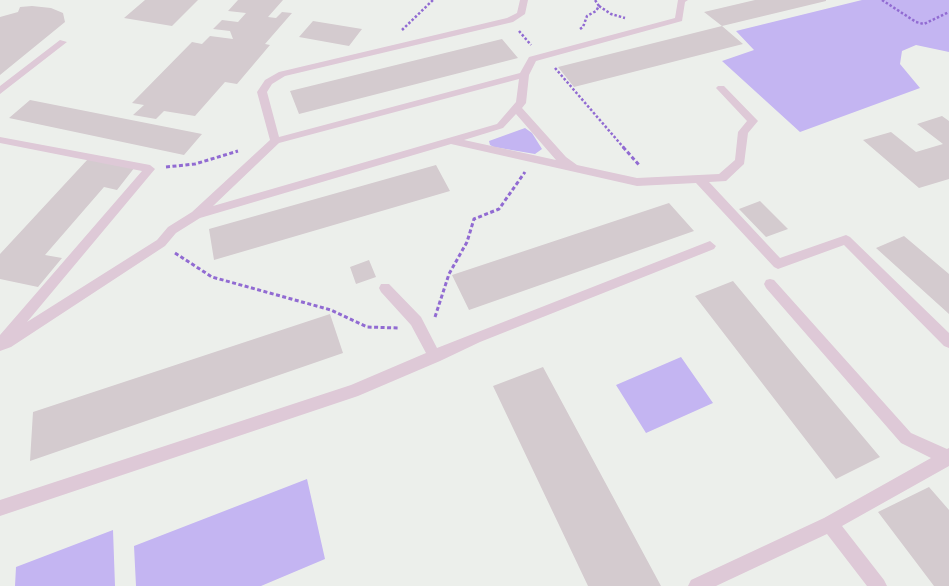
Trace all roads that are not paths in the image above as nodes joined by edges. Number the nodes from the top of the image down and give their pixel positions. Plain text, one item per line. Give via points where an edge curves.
1 (524, 0) edge
2 (684, 0) edge
3 (63, 42) dead end
4 (524, 75) junction
5 (721, 88) dead end
6 (0, 91) edge
7 (516, 108) junction
8 (0, 140) edge
9 (275, 140) junction
10 (450, 140) junction
11 (578, 168) junction
12 (699, 179) junction
13 (196, 215) junction
14 (710, 246) dead end
15 (770, 284) dead end
16 (385, 288) dead end
17 (949, 342) edge
18 (0, 346) edge
19 (435, 357) junction
20 (949, 457) edge
21 (0, 508) edge
22 (830, 524) junction
23 (697, 586) edge
24 (878, 586) edge

1 - 9 lane via 521,14 510,20 282,74 268,82 262,92
2 - 4 lane via 680,19 532,59
3 - 6 lane
4 - 7 lane via 521,103
4 - 9 lane
5 - 12 lane via 753,121 743,132 740,162 722,178
7 - 10 lane via 500,126
7 - 11 lane via 562,160
8 - 18 lane via 150,169
9 - 13 lane
10 - 11 lane
10 - 13 lane
11 - 12 lane via 637,182
12 - 17 lane via 778,264 846,240
13 - 18 lane via 172,230 161,243
14 - 19 lane via 475,338
15 - 20 lane via 906,438
16 - 19 lane via 416,322
19 - 21 lane via 353,391
20 - 22 lane
22 - 23 lane
22 - 24 lane

